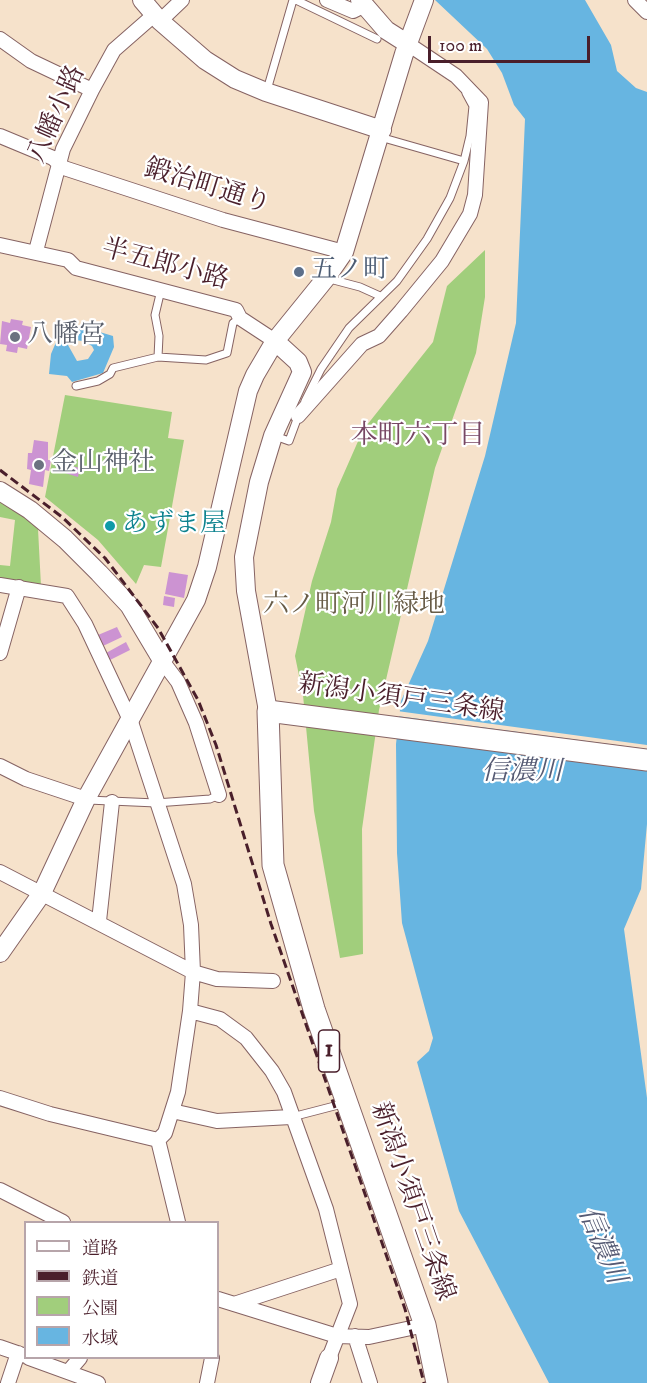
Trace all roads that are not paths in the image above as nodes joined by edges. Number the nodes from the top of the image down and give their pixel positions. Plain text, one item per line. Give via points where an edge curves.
1 (142, 0) edge
2 (182, 0) edge
3 (295, 0) edge
4 (327, 0) edge
5 (424, 0) edge
6 (635, 0) edge
7 (362, 3) edge
8 (647, 12) edge
9 (157, 18) junction
10 (410, 37) junction
11 (0, 39) edge
12 (377, 39) dead end
13 (456, 76) junction
14 (92, 90) junction
15 (266, 92) junction
16 (381, 133) junction
17 (0, 136) edge
18 (464, 161) junction
19 (59, 163) junction
20 (0, 245) edge
21 (36, 251) junction
22 (344, 252) junction
23 (326, 278) junction
24 (161, 290) junction
25 (380, 296) junction
26 (240, 318) junction
27 (275, 341) junction
28 (158, 357) junction
29 (76, 386) dead end
30 (298, 416) junction
31 (273, 436) junction
32 (0, 491) edge
33 (0, 585) edge
34 (19, 587) junction
35 (0, 653) edge
36 (164, 662) junction
37 (273, 711) junction
38 (131, 722) junction
39 (647, 760) edge
40 (0, 766) edge
41 (219, 795) joint
42 (86, 799) junction
43 (112, 802) junction
44 (156, 802) junction
45 (0, 872) edge
46 (42, 893) junction
47 (99, 921) junction
48 (0, 953) edge
49 (193, 972) junction
50 (273, 981) dead end
51 (190, 1011) junction
52 (0, 1098) edge
53 (348, 1103) junction
54 (172, 1111) junction
55 (291, 1117) junction
56 (158, 1140) junction
57 (0, 1190) edge
58 (61, 1221) edge
59 (178, 1221) edge
60 (341, 1269) junction
61 (219, 1299) edge
62 (234, 1304) junction
63 (425, 1326) junction
64 (337, 1336) junction
65 (355, 1336) junction
66 (0, 1347) edge
67 (24, 1356) edge
68 (329, 1358) joint
69 (32, 1359) edge
70 (79, 1359) edge
71 (212, 1359) edge
72 (68, 1372) junction
73 (8, 1383) edge
74 (98, 1383) edge
75 (207, 1383) edge
76 (320, 1383) edge
77 (370, 1383) edge
78 (437, 1383) edge

1 - 9 street
2 - 9 street, 八幡小路
3 - 12 lane
3 - 15 lane
4 - 7 street via 353,10
5 - 10 street
6 - 8 street
7 - 10 street via 386,30
9 - 14 street, 八幡小路 via 114,50
9 - 15 street via 205,60
10 - 13 street
10 - 16 street
11 - 14 street via 31,61
13 - 18 lane via 473,106
13 - 30 street via 477,94 483,110 475,195 463,230 380,336 362,344
14 - 19 street, 八幡小路
15 - 16 street
16 - 18 lane
16 - 22 street
17 - 19 street, 鍛治町通り
18 - 25 lane via 450,198 427,239
19 - 21 street, 八幡小路
19 - 22 street, 鍛治町通り via 64,168 223,219
20 - 21 street, 半五郎小路
21 - 24 street, 半五郎小路 via 68,260 76,268
22 - 23 street
23 - 25 lane
23 - 27 street
24 - 26 street, 半五郎小路 via 236,310
24 - 28 lane via 155,315
25 - 30 lane via 349,328 321,369
26 - 27 street, 半五郎小路
26 - 28 lane via 233,323 227,353 206,360
27 - 31 street via 298,362 302,372
27 - 36 street via 248,391 202,585
28 - 29 lane via 113,368 98,381
30 - 31 lane via 289,441
31 - 37 street via 244,557 246,591
32 - 36 street via 30,510 99,573 129,605
33 - 34 street
34 - 35 street
34 - 38 street via 67,596 85,624
36 - 38 street
36 - 41 street via 178,682 195,723
37 - 39 main road, 新潟小須戸三条線
37 - 53 main road, 新潟小須戸三条線 / 1 via 273,865 314,1009
38 - 42 street
38 - 44 street
40 - 42 street
41 - 44 lane
42 - 43 lane
42 - 46 street
43 - 44 lane
43 - 47 street
44 - 49 street via 184,884
45 - 46 street
46 - 47 street
46 - 48 street
47 - 49 street
49 - 50 street via 217,980
49 - 51 street
51 - 54 street
51 - 55 street via 220,1019 246,1038 284,1092
52 - 56 street
53 - 55 lane
53 - 63 main road, 新潟小須戸三条線 / 1
54 - 55 street via 217,1121
54 - 56 street via 165,1133
55 - 60 street via 326,1209
56 - 59 street
57 - 58 street
60 - 62 street
60 - 64 street via 350,1304
61 - 62 street
62 - 64 street
63 - 65 street
63 - 78 main road, 新潟小須戸三条線 / 1
64 - 65 street
64 - 68 street
65 - 77 street
66 - 67 street
67 - 73 street
68 - 76 street
69 - 72 street
70 - 72 street
71 - 75 street
72 - 74 street

